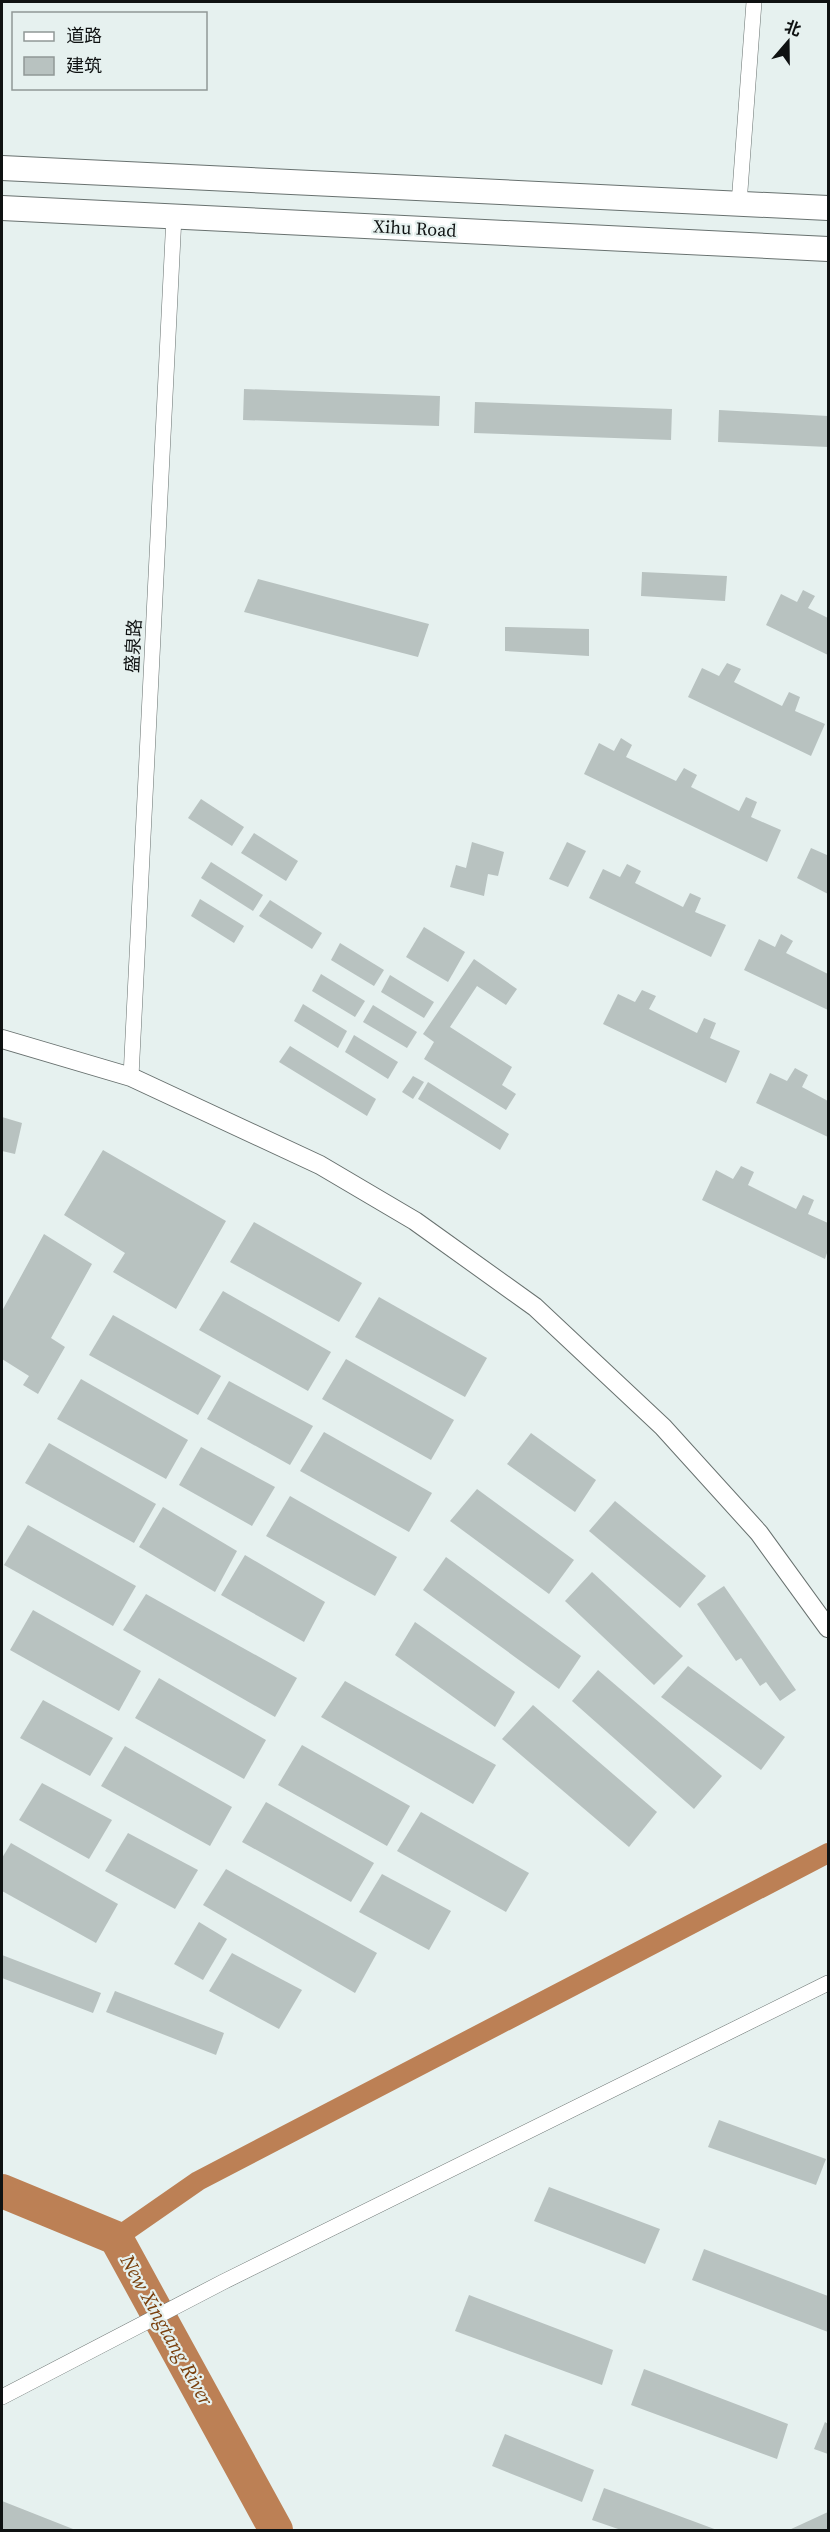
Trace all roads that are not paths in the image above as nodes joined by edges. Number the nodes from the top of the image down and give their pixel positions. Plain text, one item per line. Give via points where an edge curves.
1 (754, 2) edge
2 (2, 168) edge
3 (739, 204) junction
4 (2, 208) edge
5 (828, 208) edge
6 (174, 216) junction
7 (828, 249) edge
8 (2, 1039) edge
9 (130, 1077) junction
10 (828, 1628) edge
11 (828, 1983) edge
12 (2, 2397) edge

1 - 3 street
2 - 3 main road
3 - 5 main road
4 - 6 main road, Xihu Road
6 - 7 main road, Xihu Road
6 - 9 street, 盛泉路
8 - 9 street
9 - 10 street via 320,1165 415,1221 535,1307 663,1427 759,1533
11 - 12 street via 223,2282

